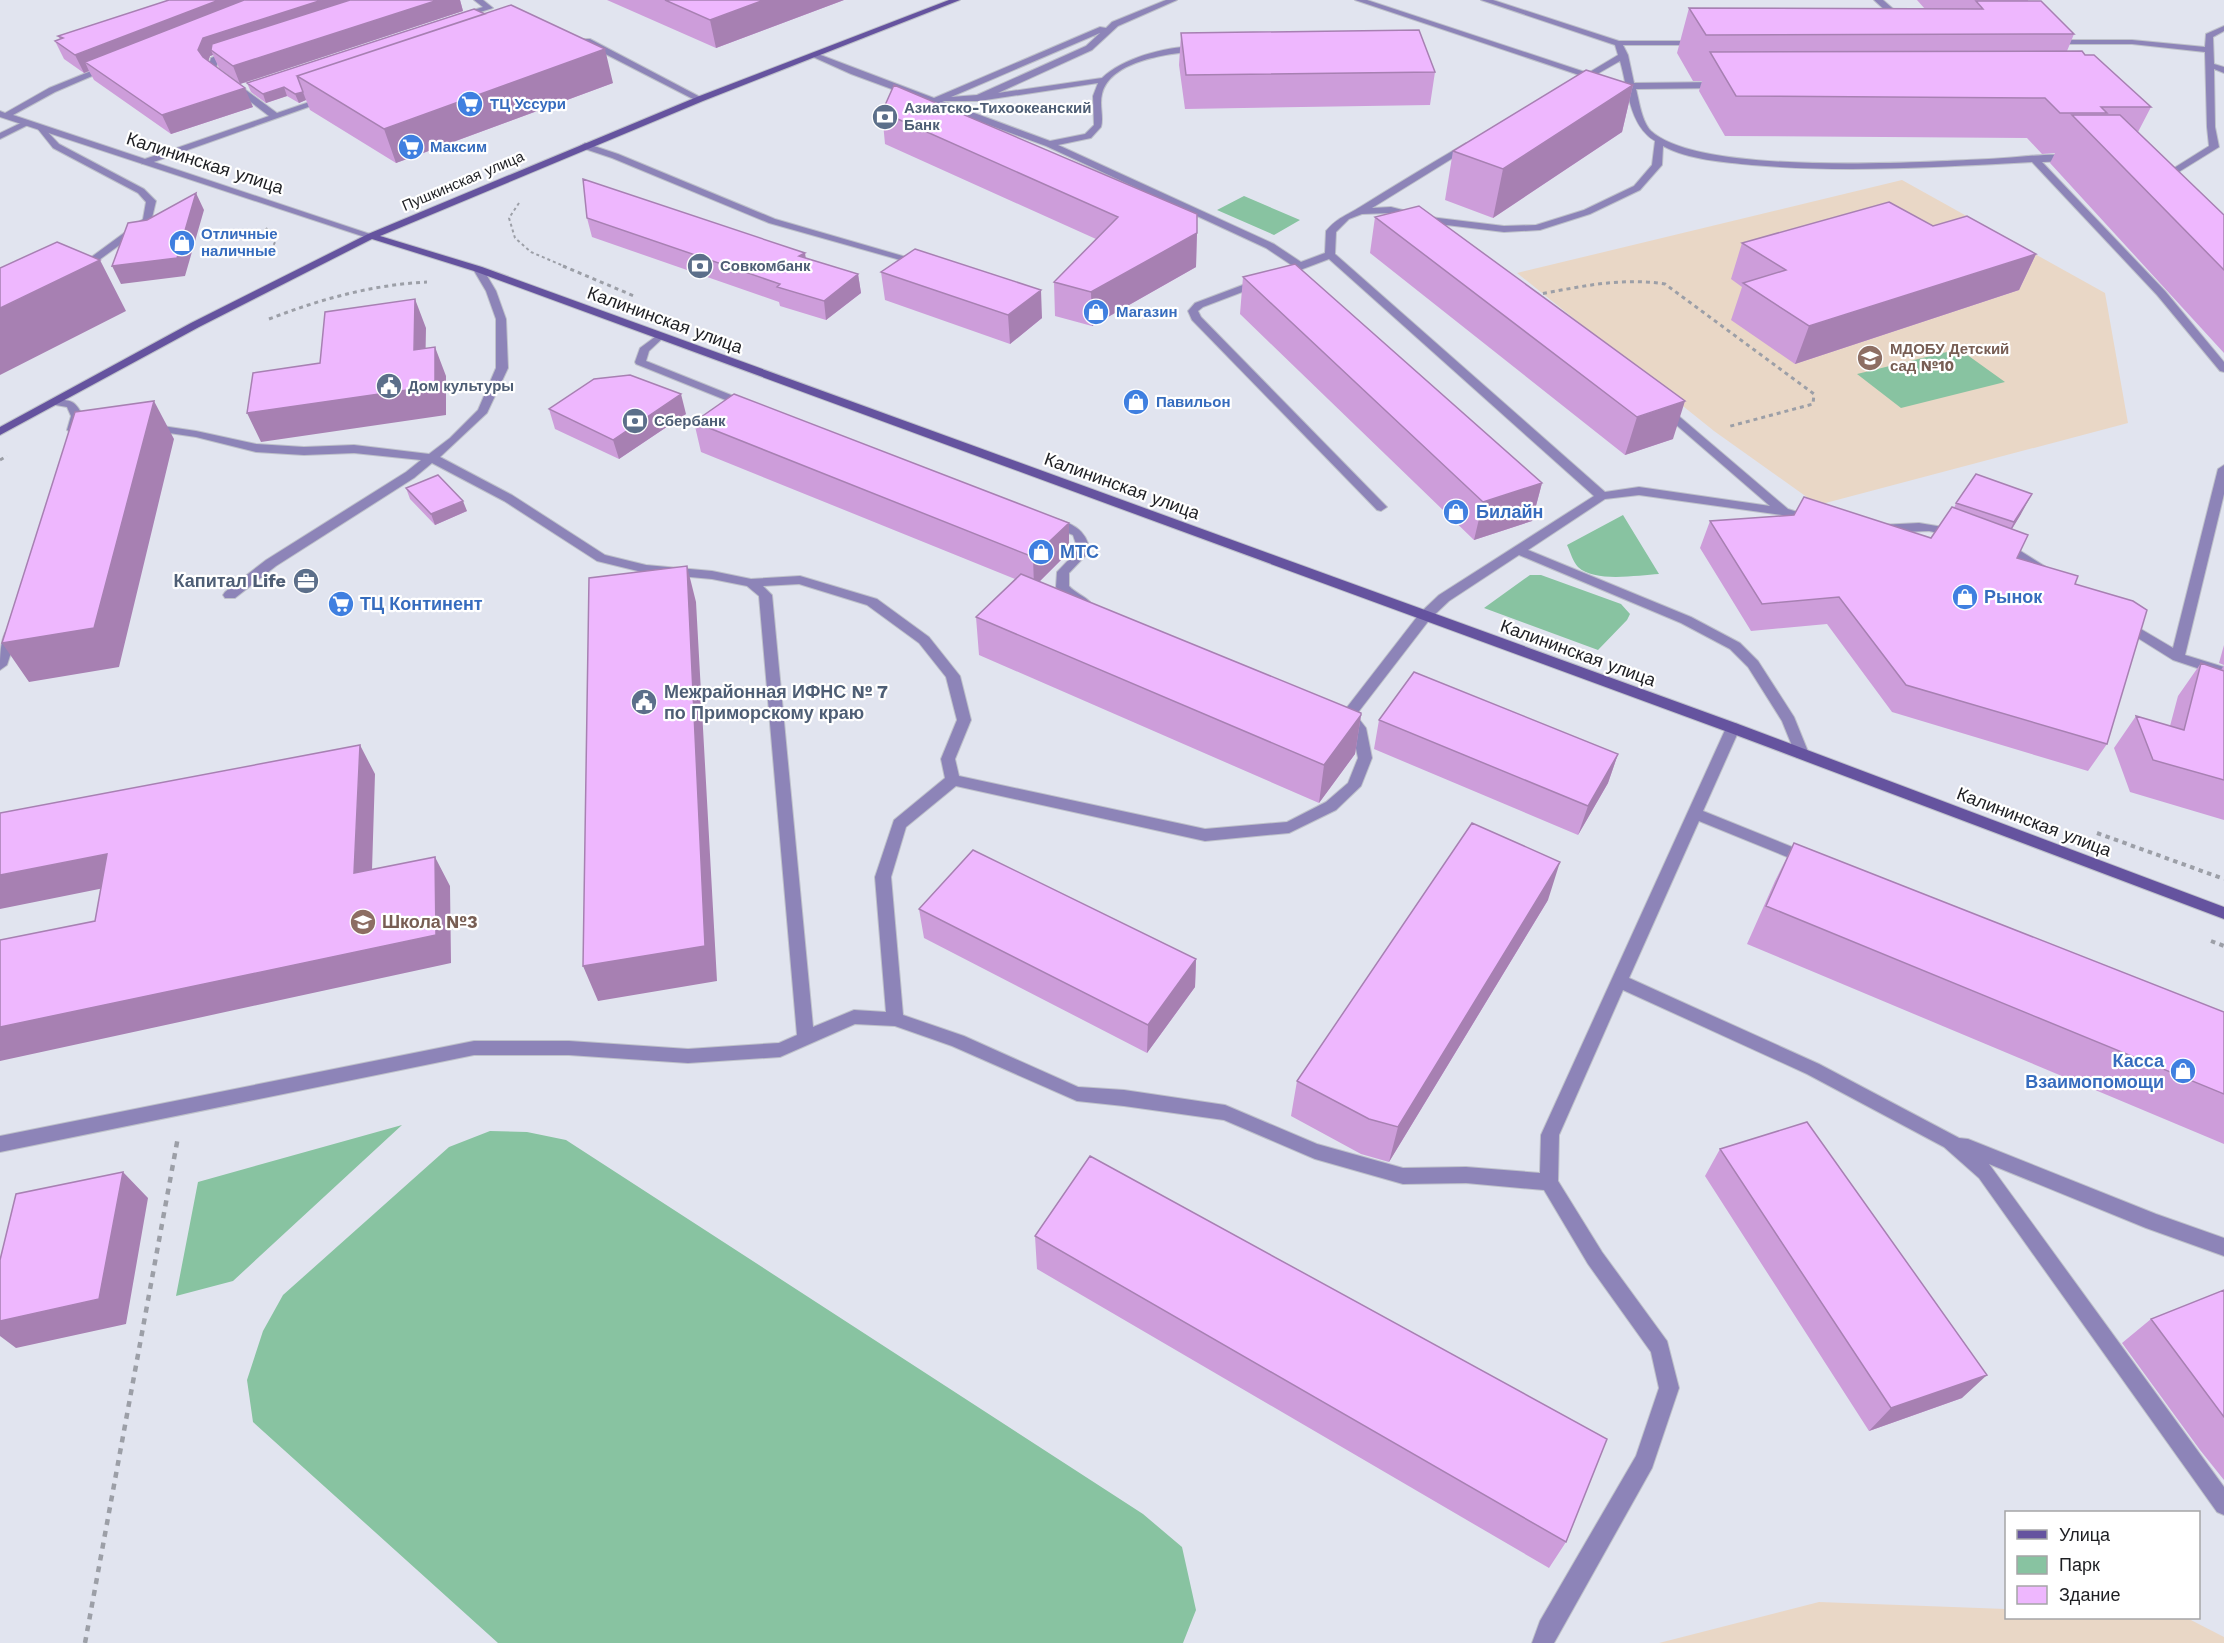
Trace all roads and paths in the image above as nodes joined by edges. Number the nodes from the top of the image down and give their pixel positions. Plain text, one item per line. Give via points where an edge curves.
1 (478, 0) edge
2 (956, 0) edge
3 (1173, 0) edge
4 (1359, 0) edge
5 (1485, 0) edge
6 (1878, 0) edge
7 (489, 8) junction
8 (499, 12) edge
9 (450, 21) edge
10 (1115, 24) junction
11 (1911, 28) edge
12 (2224, 28) edge
13 (575, 36) edge
14 (2044, 42) edge
15 (1618, 43) junction
16 (1713, 43) edge
17 (1201, 49) edge
18 (242, 50) edge
19 (2209, 50) junction
20 (1624, 55) junction
21 (815, 56) junction
22 (117, 63) edge
23 (2209, 65) junction
24 (2224, 70) edge
25 (1589, 76) junction
26 (1103, 80) junction
27 (1725, 85) edge
28 (250, 86) edge
29 (1632, 86) junction
30 (1569, 87) edge
31 (239, 90) junction
32 (332, 98) edge
33 (980, 98) junction
34 (700, 99) junction
35 (935, 101) junction
36 (3, 115) edge
37 (276, 117) junction
38 (28, 123) junction
39 (41, 128) junction
40 (0, 136) edge
41 (1481, 138) edge
42 (1659, 142) junction
43 (1049, 144) junction
44 (585, 146) junction
45 (2219, 149) edge
46 (2080, 158) edge
47 (2034, 159) junction
48 (145, 162) junction
49 (2177, 182) edge
50 (525, 197) dead end
51 (1361, 211) junction
52 (1430, 220) junction
53 (265, 227) dead end
54 (1448, 234) edge
55 (371, 236) junction
56 (1330, 255) junction
57 (262, 263) dead end
58 (927, 265) edge
59 (1300, 266) junction
60 (478, 269) junction
61 (75, 272) edge
62 (438, 281) dead end
63 (1526, 297) edge
64 (643, 299) dead end
65 (266, 320) dead end
66 (659, 337) junction
67 (2224, 369) edge
68 (1652, 399) edge
69 (54, 402) junction
70 (760, 410) edge
71 (131, 424) edge
72 (0, 432) edge
73 (1697, 435) junction
74 (70, 439) edge
75 (10, 455) dead end
76 (432, 458) junction
77 (0, 460) edge
78 (2224, 469) edge
79 (1602, 496) junction
80 (1381, 507) dead end
81 (1784, 512) junction
82 (1040, 518) edge
83 (1827, 524) edge
84 (1863, 529) edge
85 (1517, 550) junction
86 (2062, 581) edge
87 (752, 583) junction
88 (230, 595) dead end
89 (1092, 606) edge
90 (2110, 614) edge
91 (1425, 616) junction
92 (14, 620) edge
93 (2178, 657) junction
94 (0, 665) edge
95 (2224, 672) edge
96 (1733, 728) junction
97 (1802, 754) junction
98 (953, 780) junction
99 (1693, 813) junction
100 (2090, 830) dead end
101 (1826, 867) edge
102 (2224, 879) edge
103 (2224, 913) edge
104 (1619, 981) junction
105 (895, 1019) junction
106 (806, 1038) junction
107 (183, 1107) junction
108 (1950, 1141) junction
109 (0, 1144) edge
110 (1549, 1182) junction
111 (2224, 1246) edge
112 (2224, 1505) edge
113 (85, 1643) edge
114 (1543, 1643) edge

1 - 7 street
2 - 21 main road, Пушкинская улица
3 - 10 street
4 - 25 street
5 - 15 street
6 - 11 street
7 - 8 street
7 - 9 street
10 - 33 street via 1089,48
10 - 35 street
12 - 19 street via 2208,36
13 - 34 street
14 - 19 street via 2132,42
15 - 16 street
15 - 20 street
17 - 26 street via 1153,55
18 - 31 street via 219,57 212,65 215,72
19 - 23 street
20 - 25 street
20 - 29 street
21 - 34 main road, Пушкинская улица
21 - 35 street
22 - 36 street
23 - 24 street
23 - 45 street via 2211,127
25 - 30 street
26 - 33 street
26 - 43 street via 1097,94 1098,125 1088,136
27 - 29 street
28 - 31 street
29 - 42 street via 1646,132
31 - 37 street
32 - 37 street
33 - 35 street
34 - 44 main road, Пушкинская улица
35 - 43 street
36 - 38 street, Калининская улица
37 - 48 street
38 - 39 street, Калининская улица
38 - 40 street
39 - 48 street, Калининская улица
39 - 61 street via 56,146 141,191 151,201 148,220
41 - 51 street
42 - 47 street via 1711,158 1803,166
42 - 52 street via 1657,165 1637,188 1587,212 1537,228 1504,229
43 - 59 street via 1270,246
44 - 55 main road, Пушкинская улица
44 - 58 street via 772,221
45 - 49 street via 2166,172
46 - 47 street
47 - 67 street via 2161,293
48 - 55 street, Калининская улица
50 - 64 path via 509,218 515,238 531,252
51 - 52 street via 1390,210
51 - 56 street via 1346,217 1330,231
52 - 54 street
53 - 57 path via 276,240
55 - 60 main road, Калининская улица
55 - 69 main road, Пушкинская улица
56 - 59 street
56 - 79 street
59 - 80 street via 1193,310 1196,318
60 - 66 main road, Калининская улица
60 - 76 street via 501,319 502,368 483,411
62 - 65 path via 396,283 346,292
63 - 73 path via 1603,282 1638,280 1665,284 1814,394 1813,404
66 - 70 street via 644,350 640,362
66 - 91 main road, Калининская улица
68 - 73 street
69 - 72 main road, Пушкинская улица
69 - 74 street via 71,404 82,417
71 - 76 street via 256,448 354,449
73 - 81 street
75 - 77 path
76 - 87 street via 508,498 601,558 645,569
76 - 88 street via 271,563
78 - 93 street
79 - 81 street via 1639,491
79 - 85 street
81 - 83 street
82 - 89 street via 1078,531 1083,537 1084,551 1063,572 1062,587 1071,597
84 - 86 street via 1939,527 2015,553
85 - 91 street via 1444,598
85 - 97 street via 1686,620 1735,646 1753,663 1789,720
87 - 98 street via 800,580 872,602 924,640 953,676 964,720 948,759
87 - 106 street via 765,595
90 - 93 street
91 - 96 main road, Калининская улица
91 - 98 street via 1343,713 1359,728 1365,758 1354,786 1331,806 1289,827 1205,835
92 - 94 street
93 - 95 street
96 - 97 main road, Калининская улица
96 - 99 street
97 - 103 main road, Калининская улица
98 - 105 street via 899,824 883,877
99 - 101 street
99 - 104 street
100 - 102 path
104 - 108 street via 1813,1069
104 - 110 street via 1550,1135
105 - 106 street via 854,1017
105 - 110 street via 958,1041 1077,1094 1225,1113 1315,1151 1402,1176 1466,1175
106 - 107 street via 780,1050 688,1056 569,1048 474,1048
107 - 109 street
107 - 113 path
108 - 111 street
108 - 112 street via 1985,1172
110 - 114 street via 1595,1258 1660,1348 1669,1388 1645,1461

